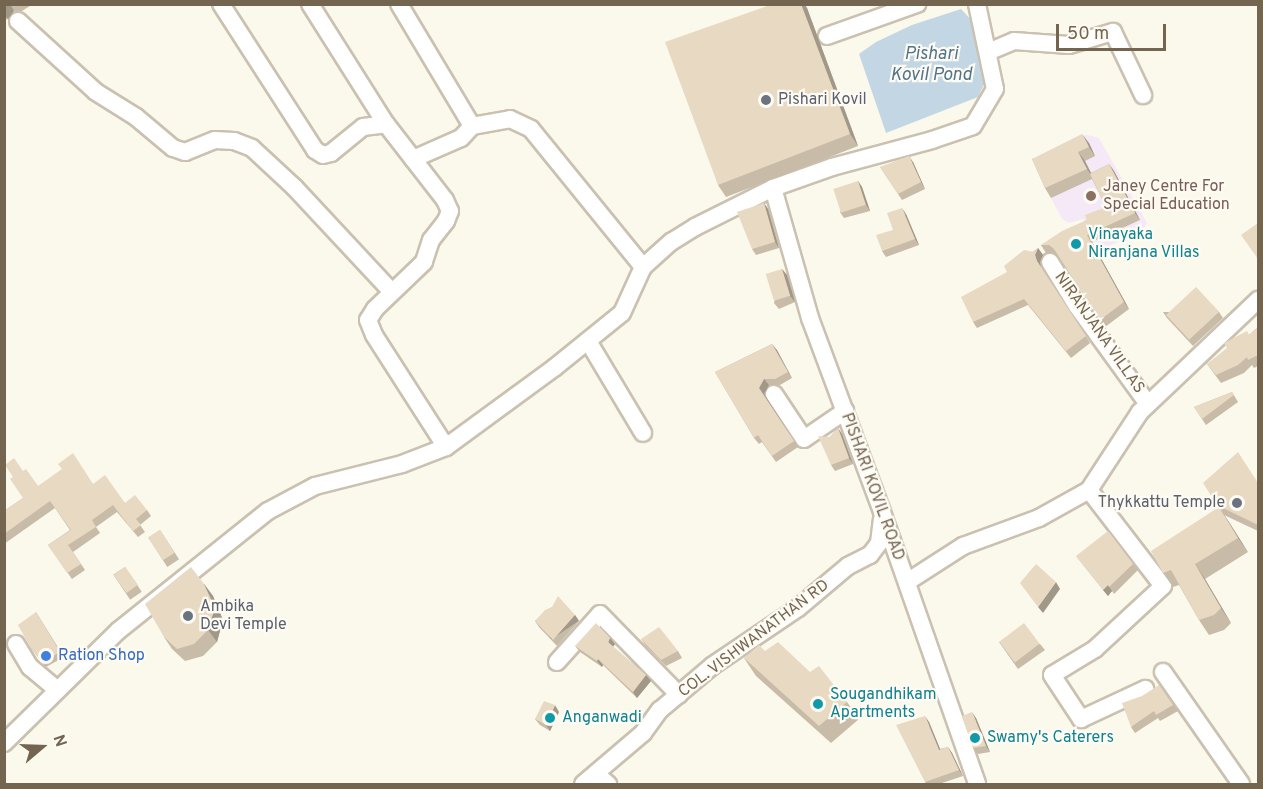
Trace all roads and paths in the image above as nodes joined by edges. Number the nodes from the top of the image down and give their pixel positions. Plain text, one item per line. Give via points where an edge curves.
1 (221, 4) edge
2 (310, 4) edge
3 (399, 4) edge
4 (917, 4) edge
5 (977, 4) edge
6 (18, 21) dead end
7 (827, 36) dead end
8 (988, 52) junction
9 (1143, 95) dead end
10 (386, 124) junction
11 (472, 126) junction
12 (413, 159) junction
13 (773, 188) junction
14 (1050, 262) dead end
15 (643, 267) junction
16 (393, 292) junction
17 (1258, 300) edge
18 (588, 341) junction
19 (774, 394) dead end
20 (1148, 404) junction
21 (845, 411) junction
22 (643, 433) dead end
23 (446, 447) junction
24 (1089, 490) junction
25 (882, 512) junction
26 (907, 582) junction
27 (16, 644) dead end
28 (556, 662) dead end
29 (1163, 672) dead end
30 (1145, 689) dead end
31 (57, 690) junction
32 (679, 695) junction
33 (4, 743) edge
34 (596, 781) edge
35 (977, 784) edge
36 (1241, 784) edge

1 - 10 street via 315,150 323,155 331,153 363,127
2 - 10 street
3 - 11 street
4 - 7 street
5 - 8 street
6 - 16 street via 96,92 136,117 173,148 185,152 215,140 234,141 252,148
8 - 9 street via 1014,41 1069,45 1113,32
8 - 13 street via 995,89 973,126
10 - 12 street
11 - 12 street via 460,138
11 - 15 street via 510,118 531,129
12 - 16 street via 450,211 431,240 424,262
13 - 15 street via 694,227 670,242
13 - 21 street, PISHARI KOVIL ROAD via 810,318
14 - 20 street, NIRANJANA VILLAS
15 - 18 street via 622,313
16 - 23 street via 368,320
17 - 20 street
18 - 22 street
18 - 23 street
19 - 21 street via 804,439
20 - 24 street
21 - 25 street, PISHARI KOVIL ROAD
23 - 31 street via 402,464 315,486 268,511 118,631
24 - 26 street via 1039,518 963,546
24 - 30 street via 1162,586 1095,649 1052,675 1082,718
25 - 26 street, PISHARI KOVIL ROAD
25 - 32 street, COL. VISHWANATHAN RD via 879,543 870,555 740,646
26 - 35 street, PISHARI KOVIL ROAD
27 - 31 street via 30,667
28 - 32 street via 600,614
29 - 36 street
31 - 33 street
32 - 34 street, COL. VISHWANATHAN RD via 660,710

